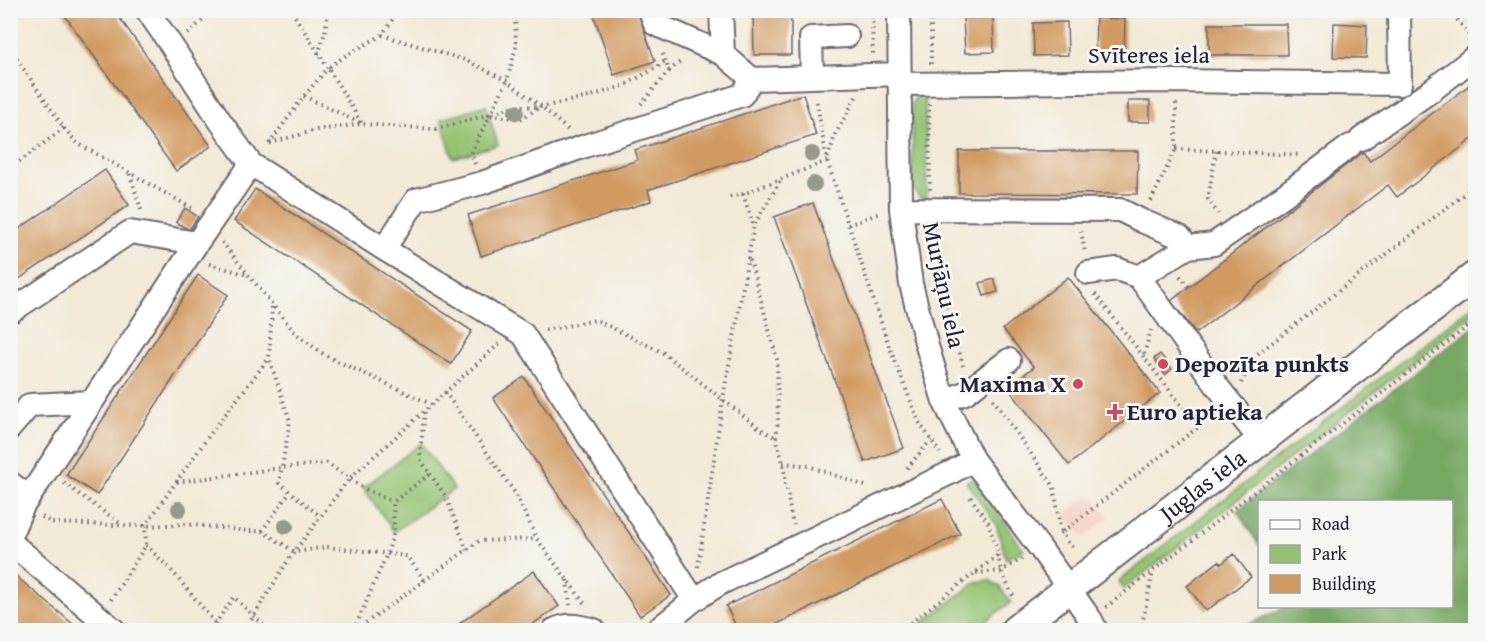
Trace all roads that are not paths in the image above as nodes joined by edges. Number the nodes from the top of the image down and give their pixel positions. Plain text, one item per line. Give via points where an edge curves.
1 (147, 10) edge
2 (721, 10) edge
3 (899, 10) edge
4 (1399, 10) edge
5 (653, 17) edge
6 (847, 36) dead end
7 (723, 54) junction
8 (1476, 56) edge
9 (812, 77) junction
10 (752, 79) junction
11 (899, 79) junction
12 (1400, 84) junction
13 (1413, 104) junction
14 (251, 164) junction
15 (901, 209) junction
16 (201, 237) junction
17 (1188, 247) junction
18 (384, 249) junction
19 (1088, 273) road end
20 (1476, 275) edge
21 (1138, 277) junction
22 (10, 312) edge
23 (1009, 360) dead end
24 (944, 401) junction
25 (91, 402) junction
26 (20, 403) edge
27 (10, 428) edge
28 (1261, 441) junction
29 (973, 460) junction
30 (10, 483) edge
31 (26, 502) junction
32 (10, 536) edge
33 (10, 543) edge
34 (1069, 590) junction
35 (694, 600) junction
36 (1100, 620) edge
37 (108, 625) edge
38 (554, 630) edge
39 (594, 630) edge
40 (657, 630) edge
41 (1015, 630) edge

1 - 14 street
2 - 7 street
3 - 11 street, Murjāņu iela
4 - 12 street
5 - 7 street
6 - 9 street via 811,38
7 - 10 street
8 - 13 street
9 - 10 street, Svīteres iela
9 - 11 street, Svīteres iela
10 - 18 street via 742,95 482,183 416,200
11 - 12 street, Svīteres iela via 931,84
11 - 15 street, Murjāņu iela
12 - 13 street
13 - 17 street via 1214,244
14 - 16 street
14 - 18 street
15 - 17 street via 1120,210 1180,237
15 - 24 street, Murjāņu iela via 911,284
16 - 22 street via 130,232
16 - 25 street
17 - 21 street
18 - 35 street via 519,332
19 - 21 street via 1117,269
20 - 28 main road, Juglas iela
21 - 28 street
23 - 24 street via 965,393
24 - 29 street, Murjāņu iela
25 - 26 street
25 - 31 street
26 - 27 street
28 - 34 main road, Juglas iela
29 - 34 street, Murjāņu iela
29 - 35 street
30 - 31 street
31 - 32 street
33 - 37 street
34 - 36 street, Murjāņu iela
34 - 41 main road, Juglas iela
35 - 40 street
38 - 39 street via 579,626

